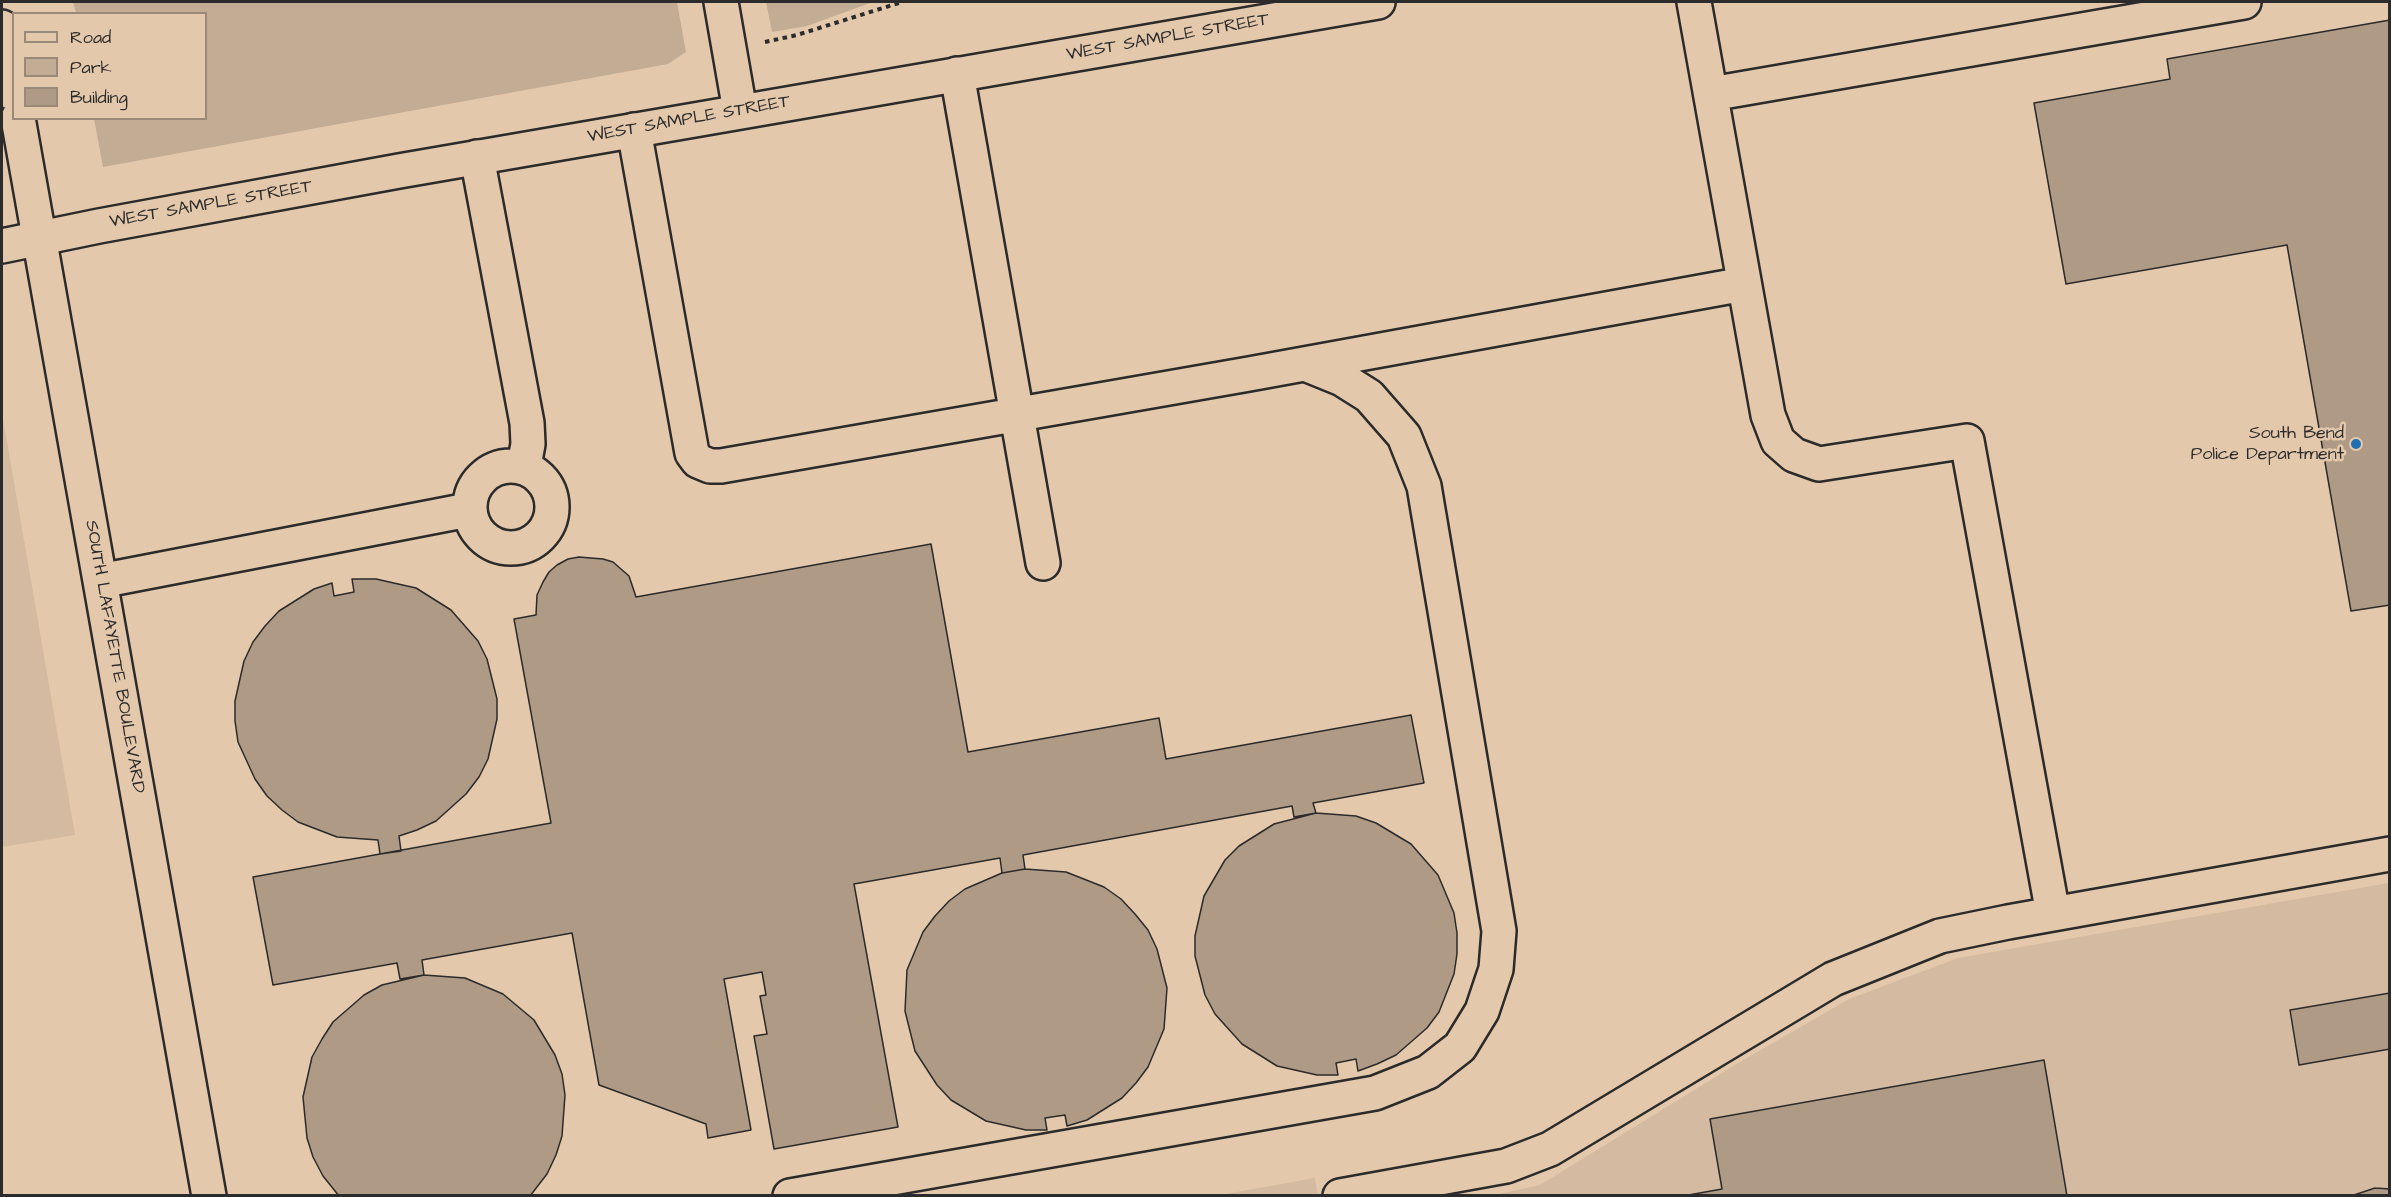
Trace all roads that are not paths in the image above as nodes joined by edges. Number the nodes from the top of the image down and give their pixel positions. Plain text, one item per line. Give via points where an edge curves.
1 (721, 2) edge
2 (1378, 2) edge
3 (1694, 2) edge
4 (2244, 2) edge
5 (2, 27) edge
6 (957, 74) junction
7 (12, 83) edge
8 (1711, 94) junction
9 (740, 111) junction
10 (18, 120) edge
11 (634, 130) junction
12 (477, 158) junction
13 (40, 237) junction
14 (2, 246) edge
15 (1744, 284) junction
16 (1305, 363) junction
17 (1016, 414) junction
18 (524, 466) junction
19 (468, 510) junction
20 (1043, 563) dead end
21 (100, 581) junction
22 (2390, 854) edge
23 (2053, 914) junction
24 (209, 1196) edge
25 (790, 1196) edge
26 (1340, 1196) edge

1 - 9 main road
2 - 6 main road, WEST SAMPLE STREET
3 - 8 main road
4 - 8 main road
5 - 7 main road
6 - 9 main road, WEST SAMPLE STREET
6 - 17 main road
8 - 15 main road
9 - 11 main road, WEST SAMPLE STREET
10 - 13 main road, SOUTH LAFAYETTE BOULEVARD
11 - 12 main road, WEST SAMPLE STREET
11 - 17 main road via 692,453 698,461 721,466
12 - 13 main road, WEST SAMPLE STREET
12 - 18 main road via 527,423
13 - 14 main road, WEST SAMPLE STREET
13 - 21 main road, SOUTH LAFAYETTE BOULEVARD
15 - 16 main road
15 - 23 main road via 1768,415 1778,441 1794,455 1819,464 1967,441
16 - 17 main road
16 - 25 main road via 1369,396 1404,436 1424,486 1499,931 1497,969 1482,1011 1460,1047 1428,1072 1375,1093
17 - 20 main road
18 - 19 main road via 496,467 474,484
18 - 19 main road via 541,477 551,495 552,514 544,533 528,545 508,549 489,543 474,529
19 - 21 main road
21 - 24 main road, SOUTH LAFAYETTE BOULEVARD
22 - 23 main road
23 - 26 main road via 1940,936 1833,979 1550,1149 1506,1166

